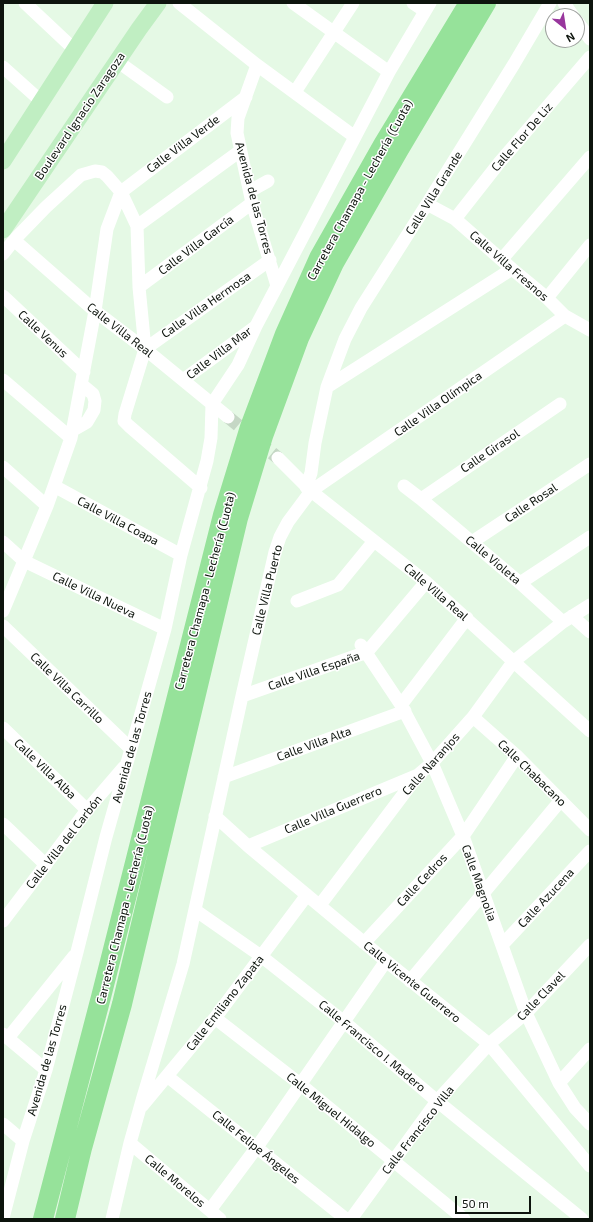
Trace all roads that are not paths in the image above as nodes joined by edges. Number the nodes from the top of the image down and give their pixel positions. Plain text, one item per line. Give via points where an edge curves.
1 (25, 3) edge
2 (106, 3) edge
3 (158, 3) edge
4 (179, 3) edge
5 (294, 3) edge
6 (353, 3) edge
7 (413, 3) edge
8 (469, 3) edge
9 (486, 3) edge
10 (550, 3) edge
11 (427, 7) edge
12 (334, 32) junction
13 (75, 50) junction
14 (590, 57) edge
15 (117, 61) junction
16 (257, 65) junction
17 (3, 67) edge
18 (389, 72) junction
19 (294, 92) junction
20 (167, 97) dead end
21 (246, 97) junction
22 (42, 102) junction
23 (355, 137) junction
24 (240, 151) junction
25 (5, 153) edge
26 (590, 157) edge
27 (268, 181) dead end
28 (121, 192) junction
29 (251, 197) junction
30 (427, 204) junction
31 (455, 219) junction
32 (138, 226) junction
33 (9, 235) edge
34 (590, 245) edge
35 (3, 254) edge
36 (502, 259) junction
37 (270, 260) junction
38 (512, 269) junction
39 (277, 286) junction
40 (139, 287) junction
41 (3, 296) edge
42 (547, 298) junction
43 (95, 311) junction
44 (565, 316) junction
45 (256, 326) junction
46 (590, 330) edge
47 (145, 349) junction
48 (82, 378) junction
49 (3, 380) edge
50 (183, 380) junction
51 (327, 387) junction
52 (212, 404) junction
53 (560, 404) dead end
54 (228, 417) tunnel mouth
55 (72, 434) junction
56 (278, 458) tunnel mouth
57 (590, 464) edge
58 (3, 467) edge
59 (54, 486) junction
60 (404, 486) dead end
61 (201, 488) junction
62 (309, 489) junction
63 (421, 499) junction
64 (47, 506) junction
65 (590, 537) edge
66 (374, 541) junction
67 (3, 542) edge
68 (472, 542) junction
69 (181, 555) junction
70 (24, 561) junction
71 (426, 582) junction
72 (520, 583) junction
73 (297, 602) dead end
74 (590, 605) edge
75 (3, 611) edge
76 (467, 618) junction
77 (567, 619) junction
78 (3, 626) edge
79 (165, 629) junction
80 (590, 632) edge
81 (364, 648) junction
82 (513, 662) junction
83 (242, 696) junction
84 (403, 708) junction
85 (473, 717) junction
86 (3, 728) edge
87 (590, 731) edge
88 (131, 749) junction
89 (517, 756) junction
90 (127, 763) junction
91 (432, 763) junction
92 (418, 775) junction
93 (224, 777) junction
94 (561, 800) junction
95 (87, 810) junction
96 (215, 816) junction
97 (3, 824) edge
98 (590, 830) edge
99 (463, 836) junction
100 (248, 846) junction
101 (590, 852) edge
102 (46, 865) junction
103 (483, 894) junction
104 (307, 895) junction
105 (320, 906) junction
106 (195, 910) junction
107 (3, 921) edge
108 (364, 943) junction
109 (502, 945) junction
110 (590, 945) edge
111 (78, 952) junction
112 (261, 956) junction
113 (386, 961) junction
114 (410, 981) junction
115 (526, 1013) junction
116 (215, 1018) junction
117 (343, 1021) junction
118 (6, 1036) edge
119 (489, 1044) junction
120 (590, 1049) edge
121 (46, 1070) junction
122 (167, 1076) junction
123 (559, 1083) junction
124 (300, 1084) junction
125 (437, 1101) junction
126 (140, 1109) junction
127 (3, 1124) edge
128 (590, 1124) edge
129 (23, 1141) junction
130 (130, 1143) junction
131 (256, 1147) junction
132 (394, 1161) junction
133 (590, 1166) edge
134 (210, 1210) junction
135 (448, 1214) edge
136 (3, 1218) edge
137 (43, 1219) edge
138 (65, 1219) edge
139 (112, 1219) edge
140 (220, 1219) edge
141 (346, 1219) edge
142 (351, 1219) edge
143 (464, 1219) edge
144 (582, 1219) edge

1 - 13 street
2 - 13 main road
3 - 15 main road, Boulevard Ignacio Zaragoza
4 - 16 street
5 - 12 street
6 - 12 street
7 - 11 street
8 - 137 highway, Carretera Chamapa - Lechería (Cuota) via 383,145 320,258 284,334 250,427 223,515
9 - 138 highway, Carretera Chamapa - Lechería (Cuota) via 334,263 299,338 263,436 238,518 122,1004
10 - 30 street, Calle Villa Grande
11 - 18 street, Avenida de las Torres
12 - 18 street
12 - 19 street
13 - 22 main road
14 - 31 street, Calle Flor De Liz via 499,163
15 - 20 street
15 - 33 main road, Boulevard Ignacio Zaragoza
16 - 19 street
16 - 21 street, Avenida de las Torres
17 - 22 street
18 - 23 street, Avenida de las Torres
19 - 23 street
21 - 24 street, Avenida de las Torres via 238,118
21 - 28 street, Calle Villa Verde
22 - 25 main road
23 - 39 street, Avenida de las Torres
24 - 29 street, Avenida de las Torres
24 - 32 street
26 - 36 street
27 - 29 street, Calle Villa García
28 - 32 street
28 - 33 street via 102,172 81,174 46,207
28 - 43 street via 107,229
29 - 37 street, Avenida de las Torres
29 - 40 street, Calle Villa García
30 - 31 street, Calle Villa Fresnos
30 - 51 street, Calle Villa Grande via 360,308
31 - 36 street, Calle Villa Fresnos
32 - 40 street
33 - 35 street
33 - 43 street, Calle Villa Real
34 - 42 street
36 - 38 street, Calle Villa Fresnos
37 - 39 street, Avenida de las Torres
37 - 47 street, Calle Villa Hermosa
38 - 42 street, Calle Villa Fresnos
38 - 51 street
39 - 45 street, Avenida de las Torres
40 - 47 street
41 - 48 street, Calle Venus
42 - 44 street, Calle Villa Fresnos
43 - 47 street, Calle Villa Real
43 - 48 street
44 - 46 street, Calle Villa Fresnos
44 - 62 street, Calle Villa Olímpica
45 - 50 street, Calle Villa Mar
45 - 52 street, Avenida de las Torres via 238,365
47 - 50 street, Calle Villa Real
47 - 61 street via 124,421
48 - 55 street
49 - 55 street
50 - 52 street, Calle Villa Real
51 - 62 street, Calle Villa Grande via 315,443
52 - 54 street, Calle Villa Real
52 - 61 street, Avenida de las Torres via 211,438
53 - 63 street, Calle Girasol
55 - 59 street
56 - 62 street, Calle Villa Real
57 - 68 street, Calle Rosal
58 - 64 street
59 - 64 street
59 - 69 street, Calle Villa Coapa
60 - 63 street, Calle Violeta
61 - 69 street, Avenida de las Torres
62 - 66 street, Calle Villa Real
62 - 83 street, Calle Villa Puerto via 288,522 275,552
63 - 68 street, Calle Violeta
64 - 70 street
65 - 72 street
66 - 71 street, Calle Villa Real
66 - 73 street via 338,585
67 - 70 street, Calle Villa Nueva
68 - 72 street, Calle Violeta
69 - 79 street, Avenida de las Torres
70 - 75 street
70 - 79 street, Calle Villa Nueva
71 - 76 street, Calle Villa Real
71 - 81 street, Calle Villa España
72 - 77 street, Calle Violeta
74 - 77 street, Calle Naranjos
76 - 82 street, Calle Villa Real
76 - 84 street
77 - 80 street, Calle Violeta
77 - 82 street, Calle Naranjos
78 - 88 street, Calle Villa Carrillo
79 - 88 street, Avenida de las Torres
81 - 83 street, Calle Villa España
81 - 84 street, Calle Magnolia
82 - 85 street, Calle Naranjos
82 - 87 street, Calle Villa Real
83 - 93 street, Calle Villa Puerto
84 - 91 street, Calle Magnolia
84 - 93 street, Calle Villa Alta
85 - 89 street, Calle Chabacano
85 - 91 street, Calle Naranjos
86 - 95 street, Calle Villa Alba
88 - 90 street, Avenida de las Torres
89 - 94 street, Calle Chabacano
89 - 99 street, Calle Cedros
90 - 95 street, Calle Villa del Carbón
90 - 111 street, Avenida de las Torres
91 - 92 street, Calle Naranjos
91 - 99 street, Calle Magnolia
92 - 100 street, Calle Villa Guerrero
92 - 105 street, Calle Naranjos
93 - 96 street, Calle Villa Puerto
94 - 98 street, Calle Chabacano
94 - 103 street
95 - 102 street, Calle Villa del Carbón
96 - 100 street, Calle Vicente Guerrero
96 - 106 street, Calle Villa Puerto
97 - 102 street
99 - 103 street, Calle Magnolia
99 - 108 street, Calle Cedros
100 - 104 street, Calle Vicente Guerrero
101 - 109 street, Calle Azucena
102 - 107 street, Calle Villa del Carbón
103 - 109 street, Calle Magnolia
103 - 114 street
104 - 105 street, Calle Vicente Guerrero
104 - 112 street, Calle Emiliano Zapata
105 - 108 street, Calle Vicente Guerrero
106 - 112 street, Calle Francisco I. Madero
106 - 126 street via 183,964
108 - 113 street, Calle Vicente Guerrero
109 - 115 street, Calle Magnolia
110 - 115 street, Calle Clavel
111 - 118 street
111 - 121 street, Avenida de las Torres
112 - 116 street, Calle Emiliano Zapata
112 - 117 street, Calle Francisco I. Madero
113 - 114 street, Calle Vicente Guerrero
113 - 117 street
114 - 119 street, Calle Vicente Guerrero
115 - 119 street, Calle Clavel
115 - 123 street, Calle Magnolia
116 - 122 street, Calle Emiliano Zapata
116 - 124 street, Calle Miguel Hidalgo
117 - 124 street
117 - 125 street, Calle Francisco I. Madero
118 - 121 street
119 - 125 street, Calle Francisco Villa
119 - 133 street, Calle Vicente Guerrero
120 - 123 street
121 - 129 street, Avenida de las Torres
122 - 126 street, Calle Emiliano Zapata
122 - 131 street, Calle Felipe Ángeles
123 - 128 street, Calle Magnolia via 575,1108
124 - 131 street
124 - 132 street, Calle Miguel Hidalgo
125 - 132 street, Calle Francisco Villa
125 - 144 street, Calle Francisco I. Madero
126 - 130 street
127 - 129 street
129 - 136 street, Avenida de las Torres
130 - 134 street, Calle Morelos
130 - 139 street
131 - 134 street
131 - 141 street, Calle Felipe Ángeles
132 - 135 street, Calle Miguel Hidalgo
132 - 142 street, Calle Francisco Villa
134 - 140 street, Calle Morelos
135 - 143 street, Calle Miguel Hidalgo

